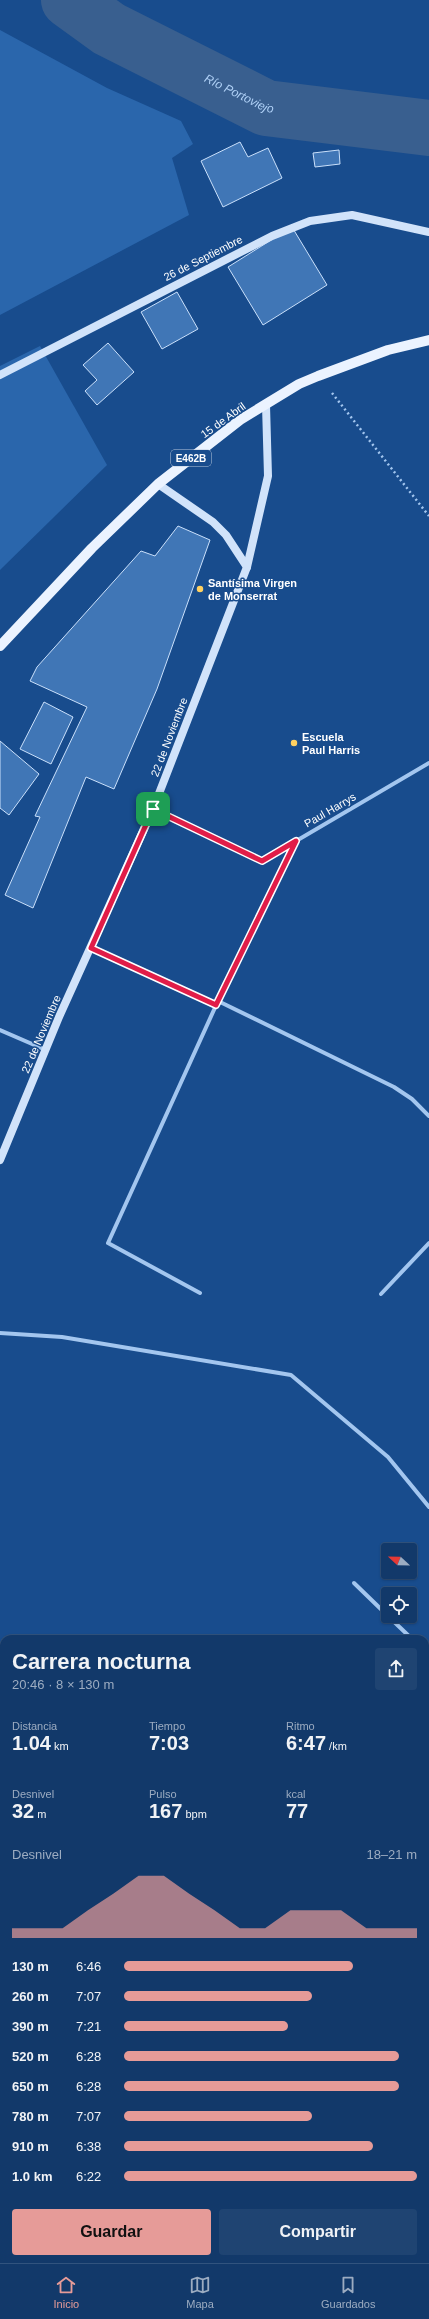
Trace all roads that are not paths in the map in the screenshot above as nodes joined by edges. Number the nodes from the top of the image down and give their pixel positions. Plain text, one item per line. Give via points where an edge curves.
1 (429, 232) edge
2 (429, 340) edge
3 (0, 375) edge
4 (266, 405) junction
5 (158, 484) junction
6 (247, 567) junction
7 (0, 646) edge
8 (429, 763) edge
9 (153, 809) junction
10 (296, 841) junction
11 (91, 948) junction
12 (217, 1003) junction
13 (0, 1030) edge
14 (46, 1050) junction
15 (429, 1116) edge
16 (0, 1160) edge
17 (429, 1243) edge
18 (200, 1293) dead end
19 (381, 1294) dead end
20 (0, 1333) edge
21 (429, 1507) edge
22 (354, 1583) dead end
23 (381, 1609) edge
24 (395, 1623) edge
25 (408, 1635) edge

1 - 3 street, 26 de Septiembre via 352,215 310,221 272,236
2 - 4 main road, 15 de Abril / E462B via 388,350 318,376
4 - 5 main road, 15 de Abril / E462B via 240,420
4 - 6 street, 22 de Noviembre via 268,476
5 - 6 street via 213,522 226,535
5 - 7 main road, 15 de Abril / E462B via 92,548
6 - 9 street, 22 de Noviembre
8 - 10 street, Paul Harrys
9 - 10 street, Paul Harrys via 262,861
9 - 11 street, 22 de Noviembre
10 - 12 street
11 - 12 street
11 - 14 street, 22 de Noviembre
12 - 15 street via 394,1087 412,1099
12 - 18 street via 108,1243
13 - 14 street
14 - 16 street, 22 de Noviembre
17 - 19 street
20 - 21 street via 62,1337 291,1375 388,1457
22 - 23 street
24 - 25 street

